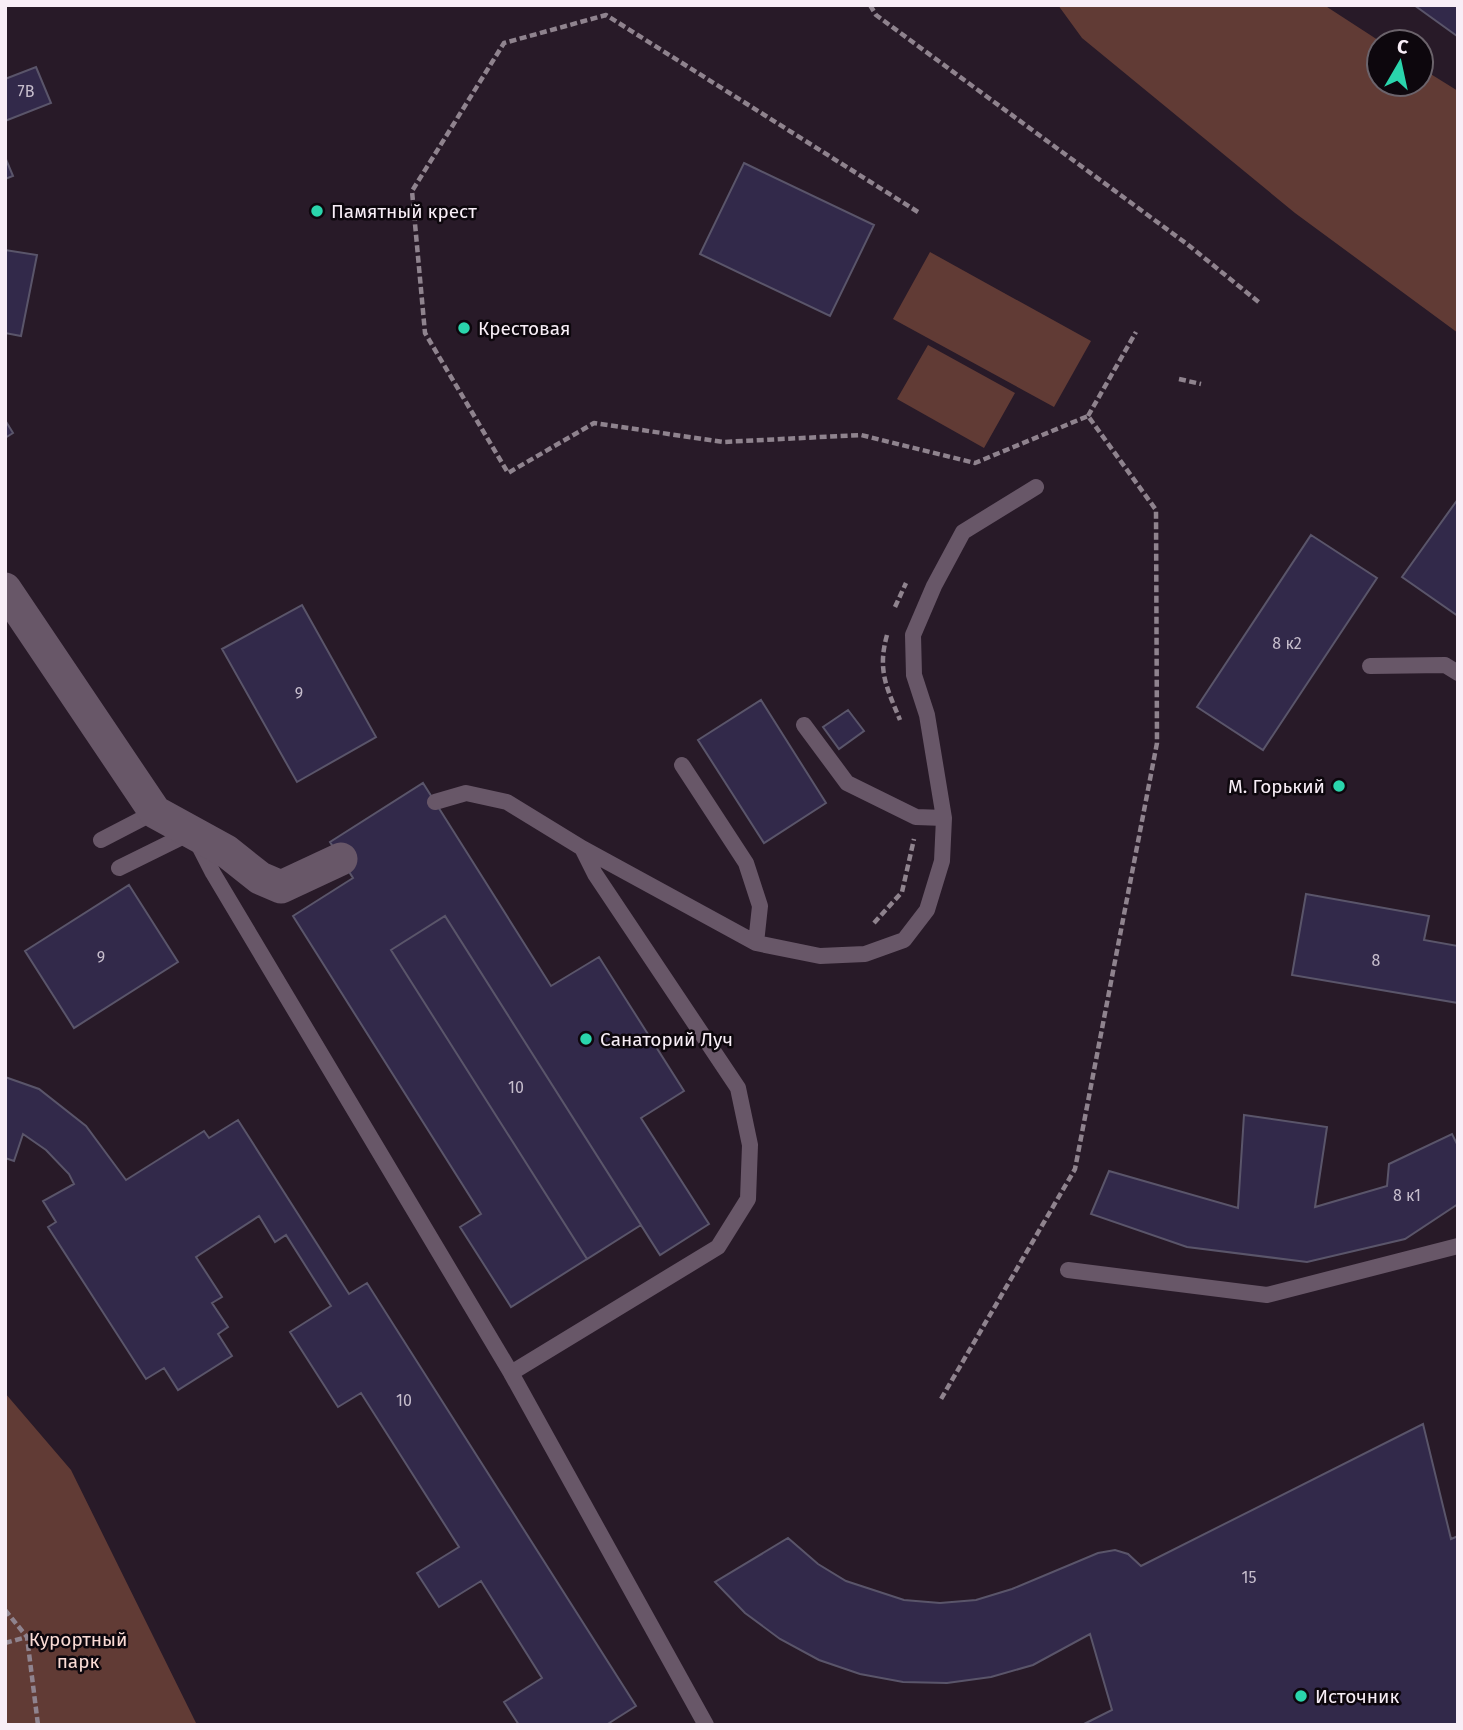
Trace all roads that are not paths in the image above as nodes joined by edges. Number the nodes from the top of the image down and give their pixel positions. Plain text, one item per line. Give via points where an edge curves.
1 (1036, 487) dead end
2 (6, 592) edge
3 (1370, 666) dead end
4 (1458, 673) edge
5 (804, 725) dead end
6 (682, 765) dead end
7 (435, 802) dead end
8 (155, 812) junction
9 (944, 818) junction
10 (192, 832) junction
11 (101, 840) dead end
12 (582, 848) junction
13 (341, 859) dead end
14 (119, 868) dead end
15 (756, 943) junction
16 (1458, 1246) edge
17 (1068, 1270) dead end
18 (511, 1373) junction
19 (706, 1725) edge

1 - 9 lane via 963,532 913,635 914,675 927,715
2 - 8 street
3 - 4 lane via 1445,665
5 - 9 lane via 847,783 916,817
6 - 15 lane via 746,863 760,906
7 - 12 lane via 466,793 507,802
8 - 10 street
8 - 11 lane
9 - 15 lane via 942,861 927,910 904,940 865,954 820,956
10 - 13 street via 226,851 252,884 281,887
10 - 14 lane
10 - 18 lane
12 - 15 lane
12 - 18 lane via 738,1088 750,1145 748,1199 718,1247
16 - 17 lane via 1267,1295
18 - 19 lane

